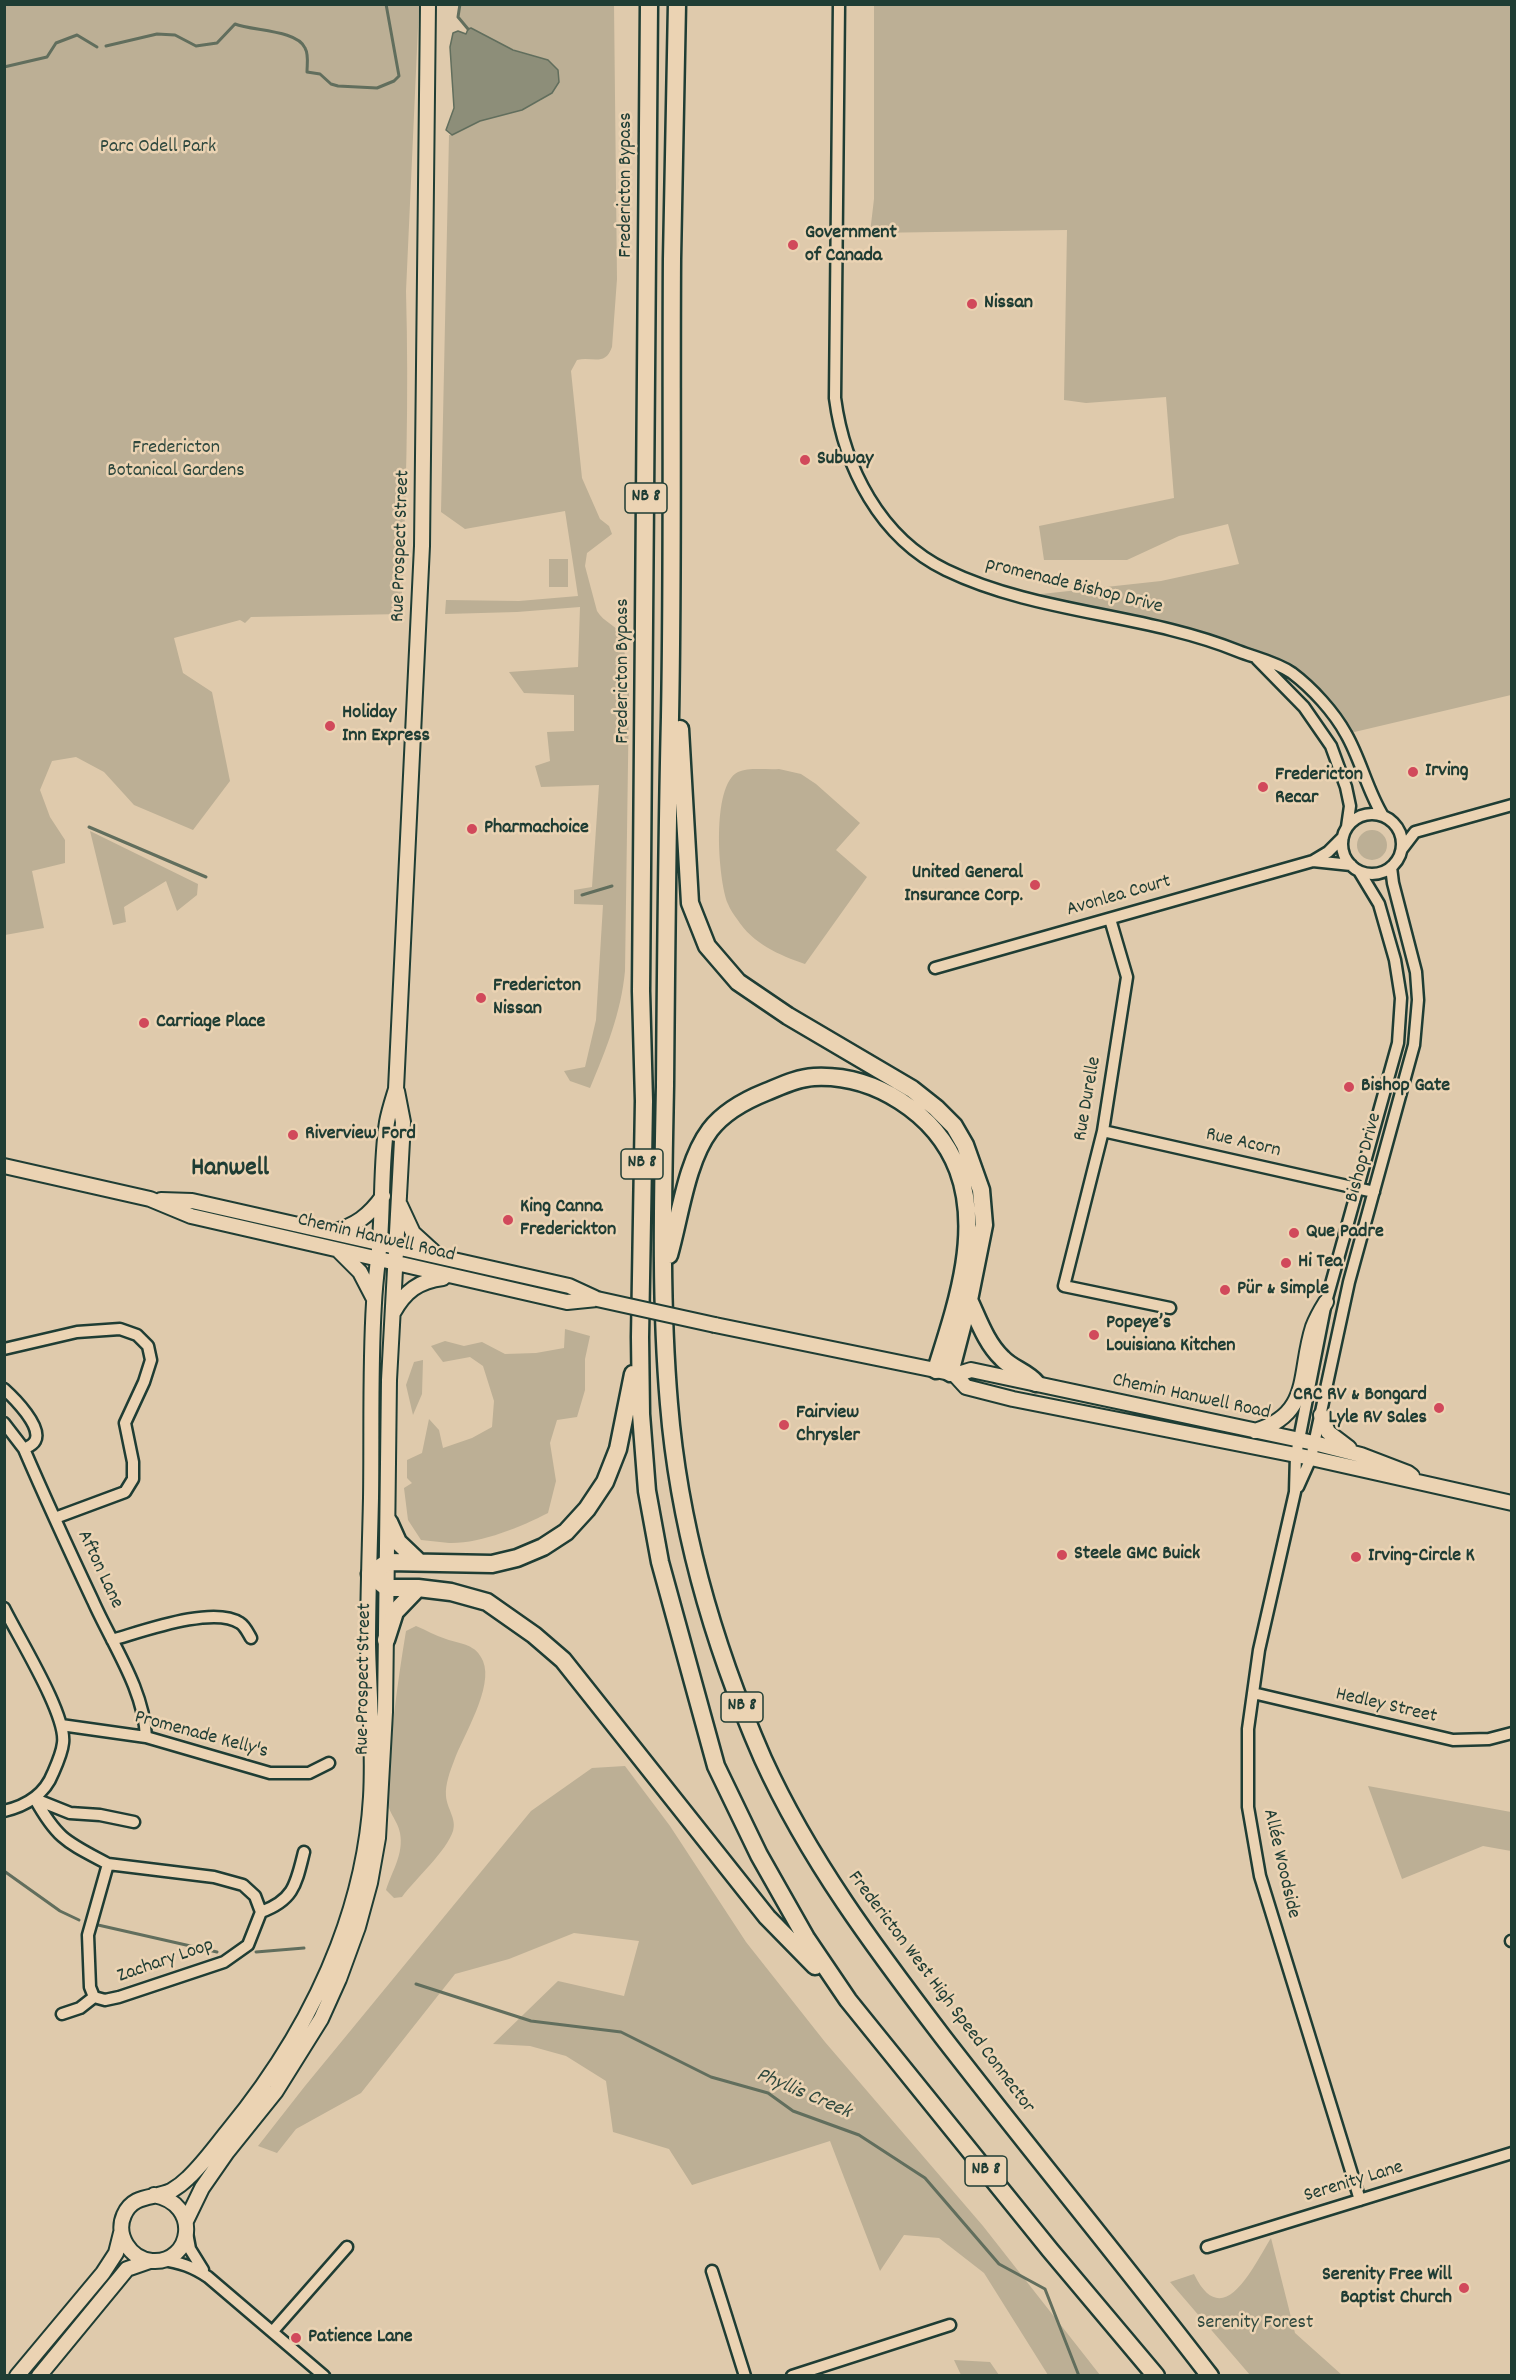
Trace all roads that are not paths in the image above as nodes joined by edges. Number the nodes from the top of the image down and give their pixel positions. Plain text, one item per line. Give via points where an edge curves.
1 (428, 4) edge
2 (649, 4) edge
3 (677, 4) edge
4 (839, 4) edge
5 (673, 584) junction
6 (1257, 659) junction
7 (1512, 805) edge
8 (1387, 819) junction
9 (1345, 832) junction
10 (1415, 832) junction
11 (1402, 849) junction
12 (1313, 861) junction
13 (1391, 867) junction
14 (1355, 868) junction
15 (1110, 919) junction
16 (935, 968) dead end
17 (396, 1089) junction
18 (1103, 1131) junction
19 (4, 1166) edge
20 (1357, 1188) junction
21 (1374, 1192) junction
22 (383, 1196) junction
23 (150, 1199) junction
24 (399, 1201) junction
25 (331, 1232) junction
26 (380, 1243) junction
27 (395, 1247) junction
28 (334, 1248) junction
29 (440, 1257) junction
30 (378, 1259) junction
31 (394, 1263) junction
32 (451, 1276) junction
33 (662, 1276) junction
34 (597, 1299) junction
35 (969, 1300) junction
36 (374, 1302) junction
37 (1326, 1302) junction
38 (1170, 1308) dead end
39 (392, 1314) junction
40 (640, 1337) junction
41 (4, 1349) edge
42 (947, 1373) junction
43 (1036, 1383) junction
44 (4, 1389) edge
45 (1321, 1415) junction
46 (4, 1423) edge
47 (1254, 1431) junction
48 (1299, 1440) junction
49 (1314, 1443) junction
50 (24, 1449) junction
51 (1296, 1455) junction
52 (1361, 1455) junction
53 (1311, 1458) junction
54 (1415, 1480) junction
55 (1295, 1492) junction
56 (1512, 1503) edge
57 (55, 1518) junction
58 (389, 1522) junction
59 (388, 1562) junction
60 (419, 1562) junction
61 (370, 1574) junction
62 (387, 1588) junction
63 (418, 1588) junction
64 (4, 1608) edge
65 (251, 1638) dead end
66 (112, 1640) junction
67 (386, 1640) junction
68 (1253, 1693) junction
69 (61, 1725) junction
70 (1512, 1733) edge
71 (146, 1737) junction
72 (329, 1763) dead end
73 (35, 1799) junction
74 (4, 1811) edge
75 (134, 1822) dead end
76 (304, 1852) dead end
77 (108, 1864) junction
78 (261, 1912) junction
79 (94, 1997) junction
80 (848, 2000) junction
81 (62, 2014) dead end
82 (1512, 2153) edge
83 (154, 2195) junction
84 (1360, 2200) junction
85 (186, 2226) junction
86 (121, 2233) junction
87 (347, 2247) dead end
88 (1207, 2247) dead end
89 (155, 2261) junction
90 (712, 2271) dead end
91 (208, 2277) junction
92 (950, 2325) dead end
93 (273, 2331) junction
94 (17, 2376) edge
95 (39, 2376) edge
96 (324, 2376) edge
97 (745, 2376) edge
98 (792, 2376) edge
99 (1156, 2376) edge
100 (1210, 2376) edge

1 - 17 main road, Rue Prospect Street via 422,546
2 - 40 highway, Fredericton Bypass / NB 8
3 - 5 highway, NB 8 via 672,257
4 - 6 street, promenade Bishop Drive via 835,398 847,452 872,503 904,540 952,573 995,589 1185,634
5 - 33 highway, NB 8
5 - 35 highway via 687,876 690,903 707,946 738,982 912,1089 954,1126 981,1190 984,1225
6 - 8 street via 1292,673 1331,712 1346,734 1372,798
6 - 9 street via 1304,707 1330,746 1350,806
7 - 10 street
8 - 9 street via 1363,815
8 - 10 street
8 - 11 street via 1402,839
9 - 12 street, Avonlea Court via 1328,852
9 - 14 street via 1345,857
10 - 11 street
11 - 13 street
12 - 14 street, Avonlea Court
12 - 15 street, Avonlea Court
13 - 14 street via 1376,874
13 - 21 street, Bishop Drive via 1416,972 1417,1024
14 - 20 street, Bishop Drive via 1372,891 1384,919 1401,998 1394,1062
15 - 16 street, Avonlea Court
15 - 18 street, Rue Durelle via 1127,977
17 - 22 main road, Rue Prospect Street via 387,1121
17 - 24 main road, Rue Prospect Street via 403,1122
18 - 20 street, Rue Acorn
18 - 38 street, Rue Durelle via 1064,1286
19 - 23 main road, Chemin Hanwell Road
20 - 21 street, Rue Acorn
20 - 37 street, Bishop Drive
21 - 45 street, Bishop Drive via 1349,1282
22 - 25 main road via 361,1220
22 - 26 main road, Rue Prospect Street
23 - 25 main road, Chemin Hanwell Road via 192,1201
23 - 28 main road, Chemin Hanwell Road via 191,1216
24 - 27 main road, Rue Prospect Street
24 - 29 main road via 413,1233
25 - 26 main road, Chemin Hanwell Road
26 - 27 main road, Chemin Hanwell Road
26 - 30 main road, Rue Prospect Street
27 - 29 main road, Chemin Hanwell Road
27 - 31 main road, Rue Prospect Street
28 - 30 main road, Chemin Hanwell Road
28 - 36 main road via 360,1272
29 - 34 main road, Chemin Hanwell Road via 569,1286
30 - 31 main road, Chemin Hanwell Road
30 - 36 main road, Rue Prospect Street
31 - 32 main road, Chemin Hanwell Road
31 - 39 main road, Rue Prospect Street
32 - 34 main road, Chemin Hanwell Road via 567,1302
32 - 39 main road via 411,1288
33 - 42 highway via 685,1186 697,1156 710,1130 730,1112 750,1098 812,1077 838,1078 886,1093 929,1124 958,1170 964,1196 965,1252 952,1318
33 - 100 highway, Fredericton West High Speed Connector / NB 8 via 669,1409 681,1495 714,1631 765,1763 800,1832 878,1952
34 - 42 main road, Chemin Hanwell Road, bridge
35 - 42 highway
35 - 43 highway via 1000,1357
36 - 61 main road, Rue Prospect Street
37 - 47 main road via 1313,1326 1298,1397 1276,1423
37 - 48 street, Bishop Drive
39 - 58 main road, Rue Prospect Street
40 - 60 highway via 618,1449 605,1482 566,1532 543,1547 492,1564
40 - 80 highway, NB 8 via 648,1501 675,1624 716,1766 759,1855 806,1938
41 - 57 street via 77,1332 120,1329 137,1335 148,1346 151,1360 125,1423 133,1479 125,1492
42 - 43 main road, Chemin Hanwell Road via 971,1370
42 - 51 main road, Chemin Hanwell Road via 966,1387 1001,1396
43 - 47 main road, Chemin Hanwell Road
44 - 50 street via 21,1405 35,1429 35,1443
45 - 49 street, Bishop Drive
45 - 52 main road via 1333,1437
46 - 50 street, Afton Lane
47 - 48 main road, Chemin Hanwell Road
48 - 49 main road, Chemin Hanwell Road
48 - 51 street, Bishop Drive
49 - 52 main road, Chemin Hanwell Road
49 - 53 street, Bishop Drive
50 - 57 street, Afton Lane
51 - 53 main road, Chemin Hanwell Road
51 - 55 street, Bishop Drive
52 - 54 main road, Chemin Hanwell Road via 1408,1473
53 - 54 main road, Chemin Hanwell Road
53 - 55 street, Bishop Drive
54 - 56 main road, Chemin Hanwell Road
55 - 68 street, Allée Woodside
57 - 66 street, Afton Lane
58 - 59 main road, Rue Prospect Street
58 - 60 highway via 398,1542
59 - 60 highway
59 - 61 highway
59 - 62 main road, Rue Prospect Street
61 - 62 highway
61 - 83 main road, Rue Prospect Street via 371,1794 356,1891 339,1945 311,2008 266,2083 187,2179 172,2190
62 - 63 highway
62 - 67 main road, Rue Prospect Street
63 - 67 highway via 395,1612
63 - 80 highway via 487,1602 562,1660 767,1917
64 - 69 street
65 - 66 street via 242,1623 228,1618 205,1618 181,1620
66 - 71 street, Afton Lane via 140,1701
67 - 85 main road, Rue Prospect Street via 378,1838 358,1927 339,1979 301,2054 202,2188
68 - 70 street, Hedley Street via 1453,1740 1490,1739
68 - 84 street, Allée Woodside via 1248,1729 1248,1807 1260,1876
69 - 71 street, Promenade Kelly's
69 - 73 street via 64,1742 57,1765
71 - 72 street, Promenade Kelly's via 270,1773 309,1773
73 - 74 street
73 - 75 street via 70,1813
73 - 77 street via 66,1842
76 - 78 street via 295,1888 278,1906
77 - 78 street via 214,1877 243,1885 255,1896
77 - 79 street, Zachary Loop via 88,1935 90,1987
78 - 79 street, Zachary Loop via 248,1945 225,1962 119,1997
79 - 81 street via 80,2008
80 - 99 highway, NB 8
82 - 84 street, Serenity Lane
83 - 85 main road via 175,2203
83 - 86 main road, Rue Prospect Street via 133,2202 122,2221
84 - 88 street, Serenity Lane
85 - 89 main road, Rue Prospect Street via 178,2250
85 - 91 street via 190,2249
86 - 89 main road via 132,2252
86 - 94 main road, Rue Prospect Street via 116,2253 104,2273
87 - 93 street
89 - 91 street via 179,2262
89 - 95 main road, Rue Prospect Street via 127,2269
90 - 97 street
91 - 93 street
92 - 98 street
93 - 96 street

